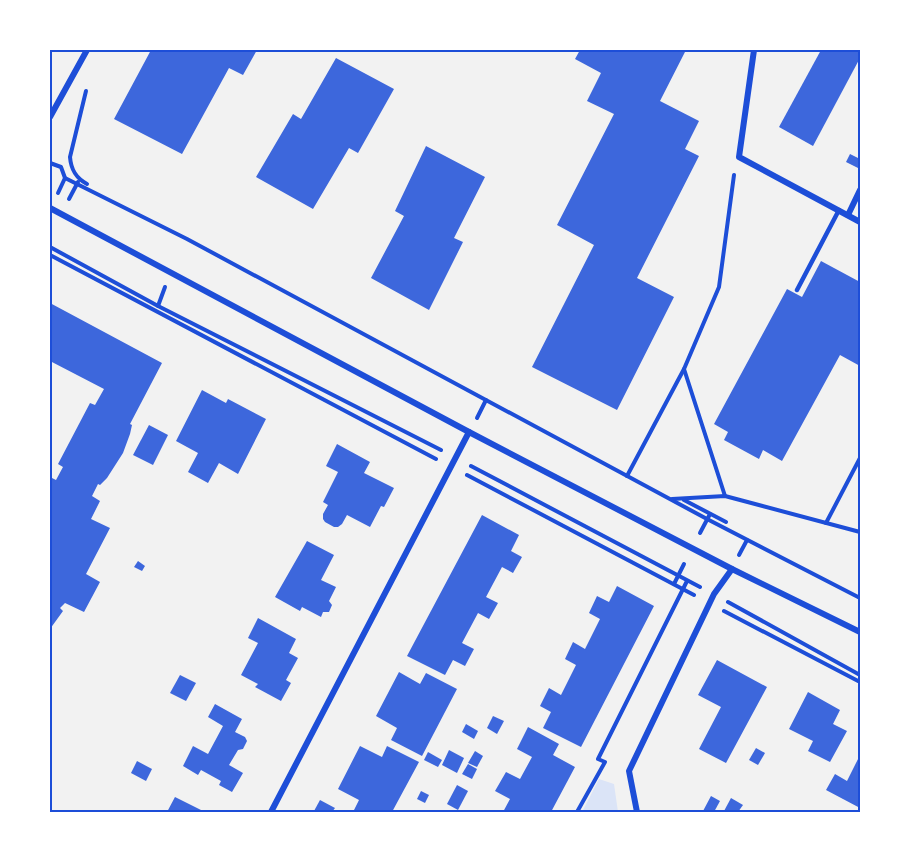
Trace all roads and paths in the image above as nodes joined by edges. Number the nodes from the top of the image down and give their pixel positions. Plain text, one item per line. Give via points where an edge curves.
1 (87, 50) edge
2 (754, 50) edge
3 (88, 84) dead end
4 (50, 117) edge
5 (739, 157) junction
6 (50, 163) edge
7 (87, 184) dead end
8 (861, 190) edge
9 (50, 208) edge
10 (839, 210) junction
11 (848, 215) junction
12 (861, 222) edge
13 (797, 290) dead end
14 (684, 369) junction
15 (469, 432) junction
16 (861, 458) edge
17 (627, 476) junction
18 (725, 496) junction
19 (671, 499) junction
20 (681, 499) junction
21 (726, 522) dead end
22 (826, 523) junction
23 (861, 532) edge
24 (732, 569) junction
25 (687, 580) dead end
26 (861, 598) edge
27 (861, 632) edge
28 (271, 813) edge
29 (577, 813) edge
30 (637, 813) edge

1 - 4 street
2 - 5 street
3 - 7 path via 70,157 74,173
5 - 10 street
5 - 14 path via 733,176 719,287
6 - 17 path via 61,167 65,178 187,239
8 - 11 street
9 - 15 street
10 - 11 street
10 - 13 lane
11 - 12 street
14 - 17 path
14 - 18 path
15 - 24 street
15 - 28 street
16 - 22 path
17 - 19 path
18 - 20 path
18 - 22 path
19 - 20 path
19 - 26 path
20 - 21 path
22 - 23 path
24 - 27 street
24 - 30 street via 714,594 629,771
25 - 29 path via 598,759 605,762

